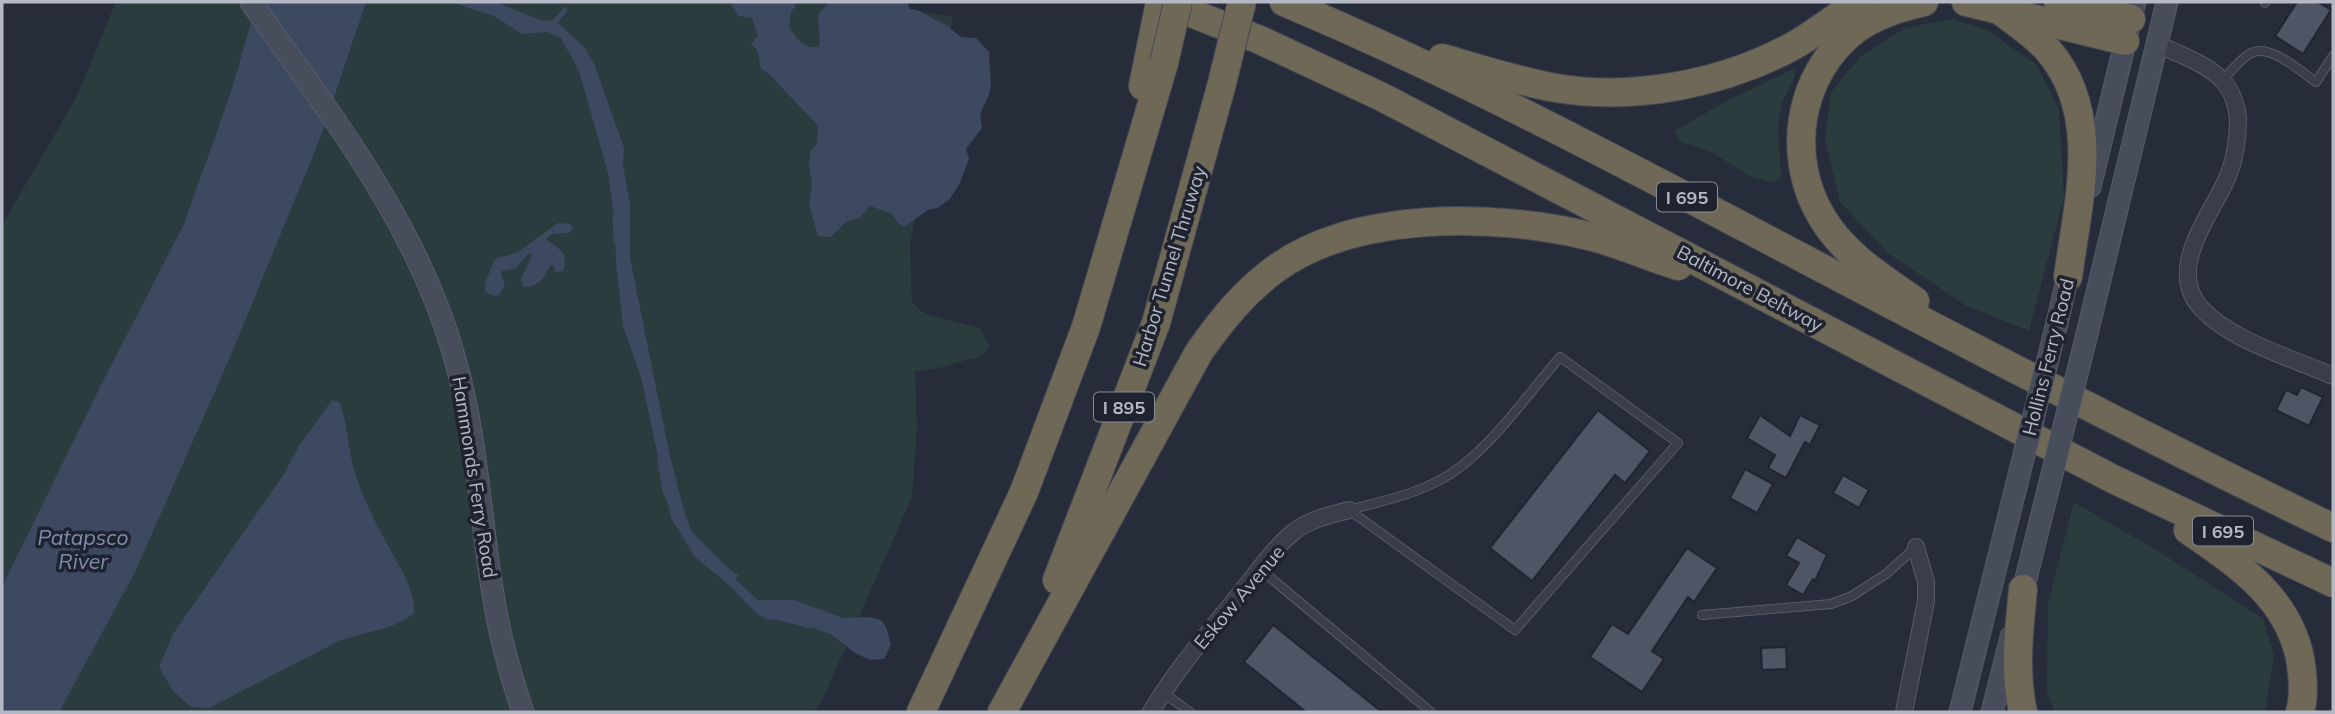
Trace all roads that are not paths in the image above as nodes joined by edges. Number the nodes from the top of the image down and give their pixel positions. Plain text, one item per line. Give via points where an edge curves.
1 (251, 2) edge
2 (1162, 2) edge
3 (1178, 2) edge
4 (1242, 2) edge
5 (1284, 2) edge
6 (1859, 2) edge
7 (1924, 2) edge
8 (1966, 2) edge
9 (2058, 2) edge
10 (2167, 2) edge
11 (1998, 9) junction
12 (2131, 20) edge
13 (1364, 36) junction
14 (2157, 44) junction
15 (2333, 56) edge
16 (1157, 60) junction
17 (2325, 70) junction
18 (2333, 75) edge
19 (2222, 80) junction
20 (2068, 277) junction
21 (1765, 295) junction
22 (2006, 365) junction
23 (2333, 376) edge
24 (2113, 479) junction
25 (1349, 510) junction
26 (2333, 528) edge
27 (1916, 547) joint
28 (1260, 569) junction
29 (2333, 583) edge
30 (2023, 590) junction
31 (1702, 615) dead end
32 (1163, 692) junction
33 (523, 712) edge
34 (921, 712) edge
35 (987, 712) edge
36 (1002, 712) edge
37 (1151, 712) edge
38 (1190, 712) edge
39 (1431, 712) edge
40 (1904, 712) edge
41 (1960, 712) edge
42 (1992, 712) edge
43 (2023, 712) edge
44 (2300, 712) edge

1 - 33 street, Hammonds Ferry Road via 360,157 408,237 441,314 470,422 498,621
2 - 16 highway
2 - 21 highway, Baltimore Beltway / I 695 via 1260,40 1382,97
3 - 16 highway, bridge
4 - 35 highway, Harbor Tunnel Thruway / I 895, bridge via 1156,323 1054,587
5 - 13 highway, I 695
6 - 13 highway via 1794,45 1744,67 1667,88 1613,92 1557,88
7 - 22 highway via 1888,12 1854,31 1817,74 1800,139 1806,180 1823,219 1846,249
8 - 11 highway
9 - 12 highway
10 - 14 street, Hollins Ferry Road
11 - 12 highway
11 - 20 highway via 2046,48 2063,69 2078,106 2083,157
12 - 14 street
12 - 20 street, Hollins Ferry Road
13 - 22 highway, I 695 via 1563,133
14 - 19 street
14 - 30 street, Hollins Ferry Road, bridge
15 - 17 lane
16 - 34 highway via 1086,327 1024,492
17 - 18 lane
17 - 19 lane via 2316,82 2275,54 2260,51 2250,53
19 - 23 street via 2232,94 2238,131 2228,177 2190,259 2191,293 2225,328
20 - 41 street, Hollins Ferry Road, bridge
21 - 24 highway, Baltimore Beltway / I 695
21 - 36 highway via 1594,238 1498,221 1388,227 1344,236 1307,251 1247,293 1199,352
22 - 26 highway, I 695
24 - 29 highway, Baltimore Beltway / I 695
24 - 44 highway via 2242,568 2278,605 2298,649 2303,674
25 - 25 lane via 1515,630 1678,443 1560,357 1488,441 1458,468 1399,497
25 - 28 street, Eskow Avenue via 1293,532
27 - 31 lane via 1886,574 1831,604
27 - 40 street via 1926,601
28 - 32 street, Eskow Avenue
28 - 39 lane
30 - 42 street, Hollins Ferry Road
30 - 43 highway via 2017,661
32 - 37 street, Eskow Avenue
32 - 38 lane

